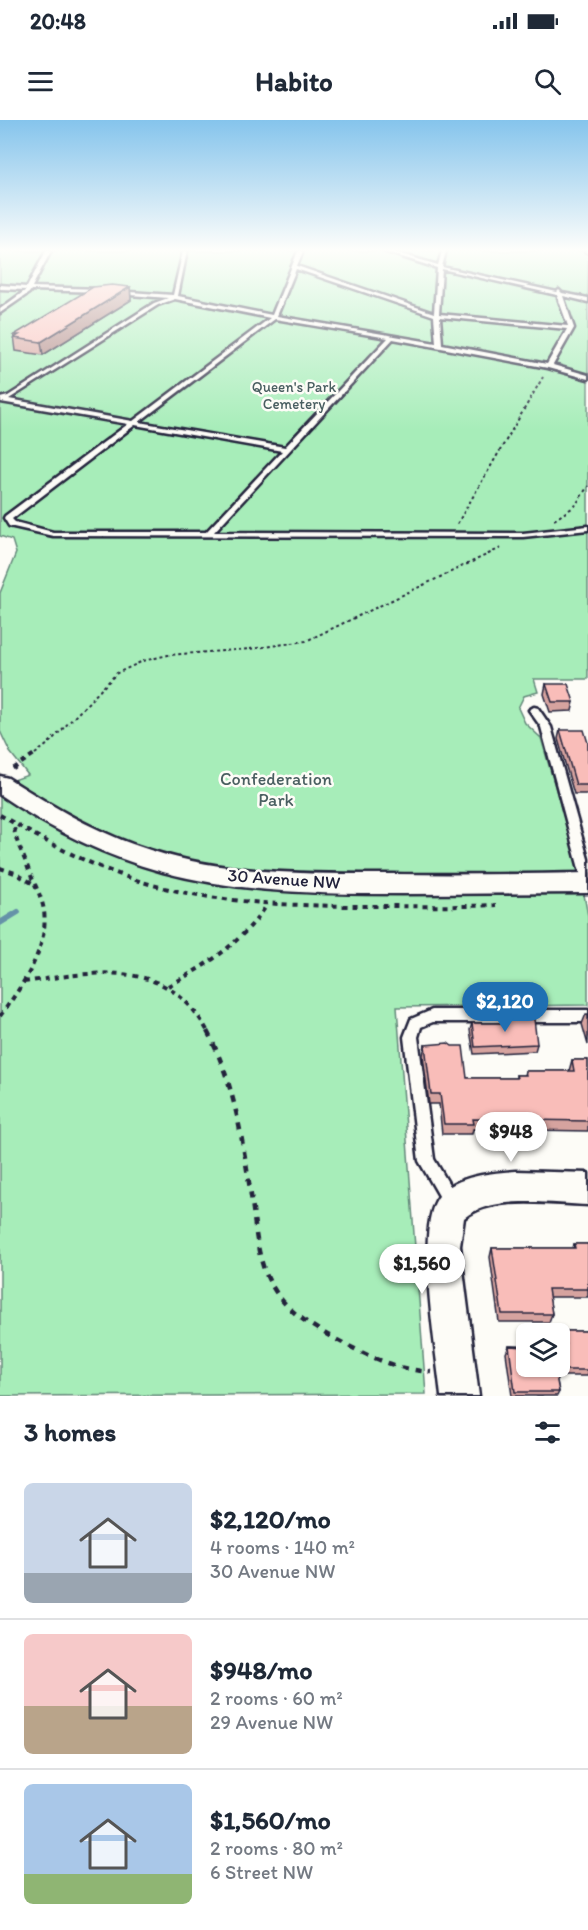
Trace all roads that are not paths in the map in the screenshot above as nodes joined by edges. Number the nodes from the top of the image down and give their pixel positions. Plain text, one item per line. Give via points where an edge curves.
1 (146, 311) edge
2 (241, 311) edge
3 (276, 311) edge
4 (423, 311) edge
5 (436, 311) edge
6 (565, 311) edge
7 (436, 315) junction
8 (273, 317) junction
9 (571, 328) junction
10 (392, 337) junction
11 (440, 345) junction
12 (549, 366) junction
13 (588, 377) edge
14 (0, 400) edge
15 (136, 423) junction
16 (285, 449) junction
17 (4, 518) edge
18 (588, 528) edge
19 (208, 534) junction
20 (534, 710) dead end
21 (4, 778) edge
22 (588, 882) edge
23 (588, 1016) edge
24 (588, 1189) edge
25 (453, 1205) junction
26 (459, 1384) edge

1 - 14 lane
2 - 8 lane
3 - 8 lane
4 - 7 lane
5 - 7 lane
6 - 9 lane
7 - 9 lane
7 - 11 lane
8 - 10 lane
8 - 15 lane
9 - 12 lane
10 - 11 lane
10 - 16 lane
11 - 12 lane
12 - 13 lane
14 - 15 lane
15 - 16 lane
15 - 17 lane
16 - 19 lane
17 - 19 lane via 12,524 53,534
18 - 19 lane via 524,535
20 - 22 lane via 546,727
21 - 22 street, 30 Avenue NW via 32,806 97,840 162,863 236,878 308,884
23 - 25 lane via 432,1016 416,1023 411,1036 427,1161
24 - 25 street via 491,1189 470,1194
25 - 26 street via 445,1221 443,1246

